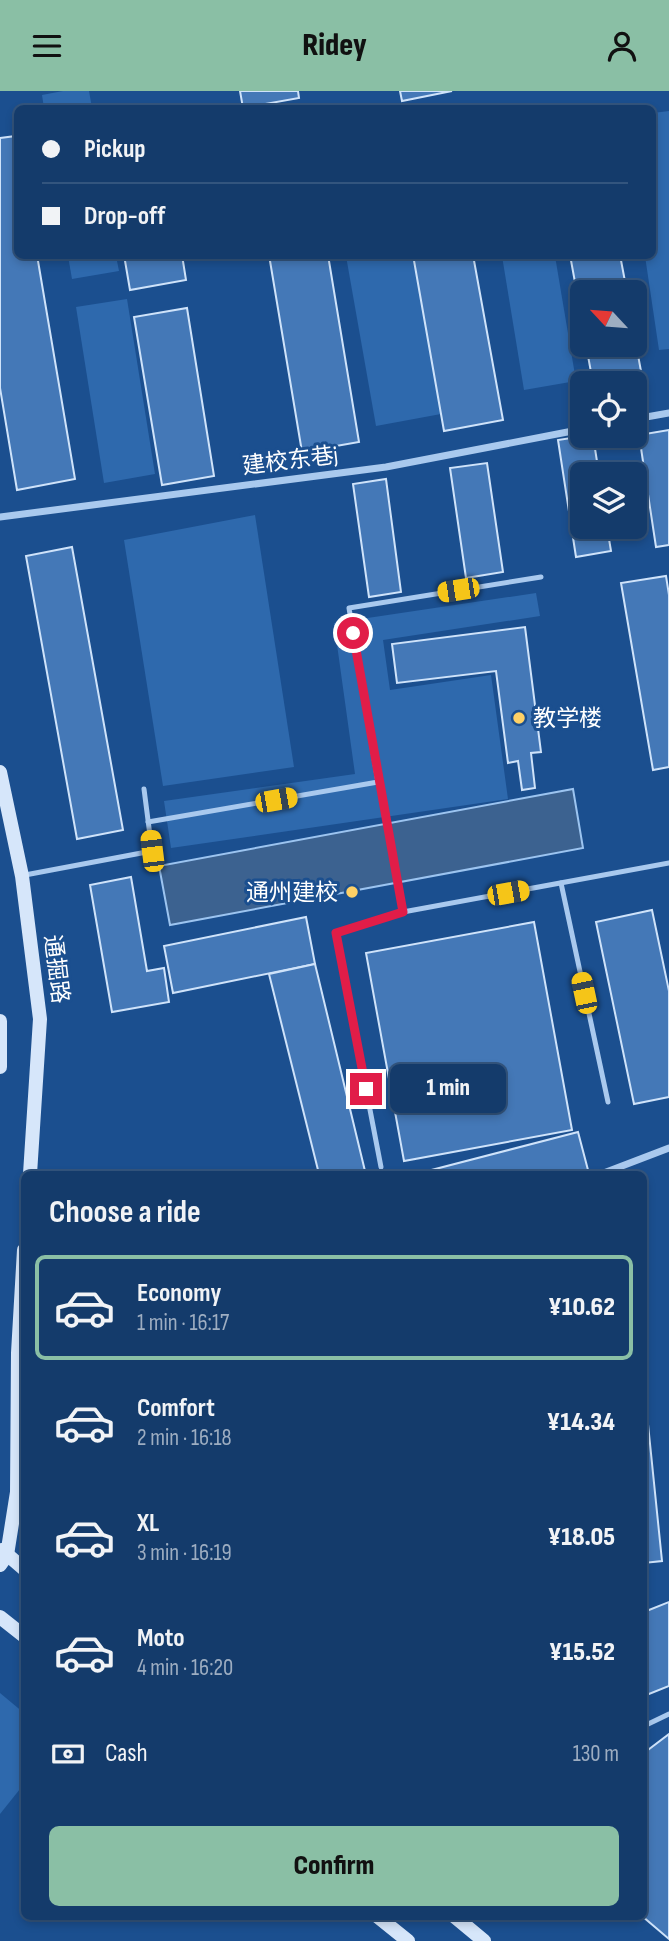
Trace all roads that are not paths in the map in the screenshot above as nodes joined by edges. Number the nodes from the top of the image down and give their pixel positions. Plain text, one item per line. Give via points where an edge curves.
1 (669, 413) edge
2 (647, 417) edge
3 (570, 432) edge
4 (0, 517) edge
5 (541, 577) dead end
6 (0, 772) edge
7 (378, 782) junction
8 (144, 789) dead end
9 (148, 822) junction
10 (669, 863) edge
11 (22, 876) junction
12 (561, 883) junction
13 (403, 912) junction
14 (0, 1021) edge
15 (0, 1067) edge
16 (608, 1103) dead end
17 (669, 1148) edge
18 (381, 1167) dead end
19 (30, 1171) edge
20 (609, 1171) edge
21 (21, 1353) edge
22 (2, 1556) edge
23 (21, 1567) edge
24 (0, 1616) edge
25 (21, 1634) edge
26 (669, 1714) edge
27 (647, 1724) edge
28 (382, 1920) edge
29 (459, 1920) edge
30 (408, 1941) edge
31 (484, 1941) edge

1 - 2 street
3 - 4 street, 建校东巷j via 386,467
5 - 7 lane via 349,608
6 - 11 main road, 通掘路
7 - 9 lane
7 - 13 lane
8 - 9 lane
9 - 11 lane via 152,851
10 - 12 lane
11 - 19 main road, 通掘路 via 40,1019
12 - 13 lane
12 - 16 lane
13 - 18 lane via 336,933
14 - 15 main road
17 - 20 street
21 - 22 main road via 17,1492
22 - 23 main road
24 - 25 main road
26 - 27 lane
28 - 30 main road
29 - 31 main road

